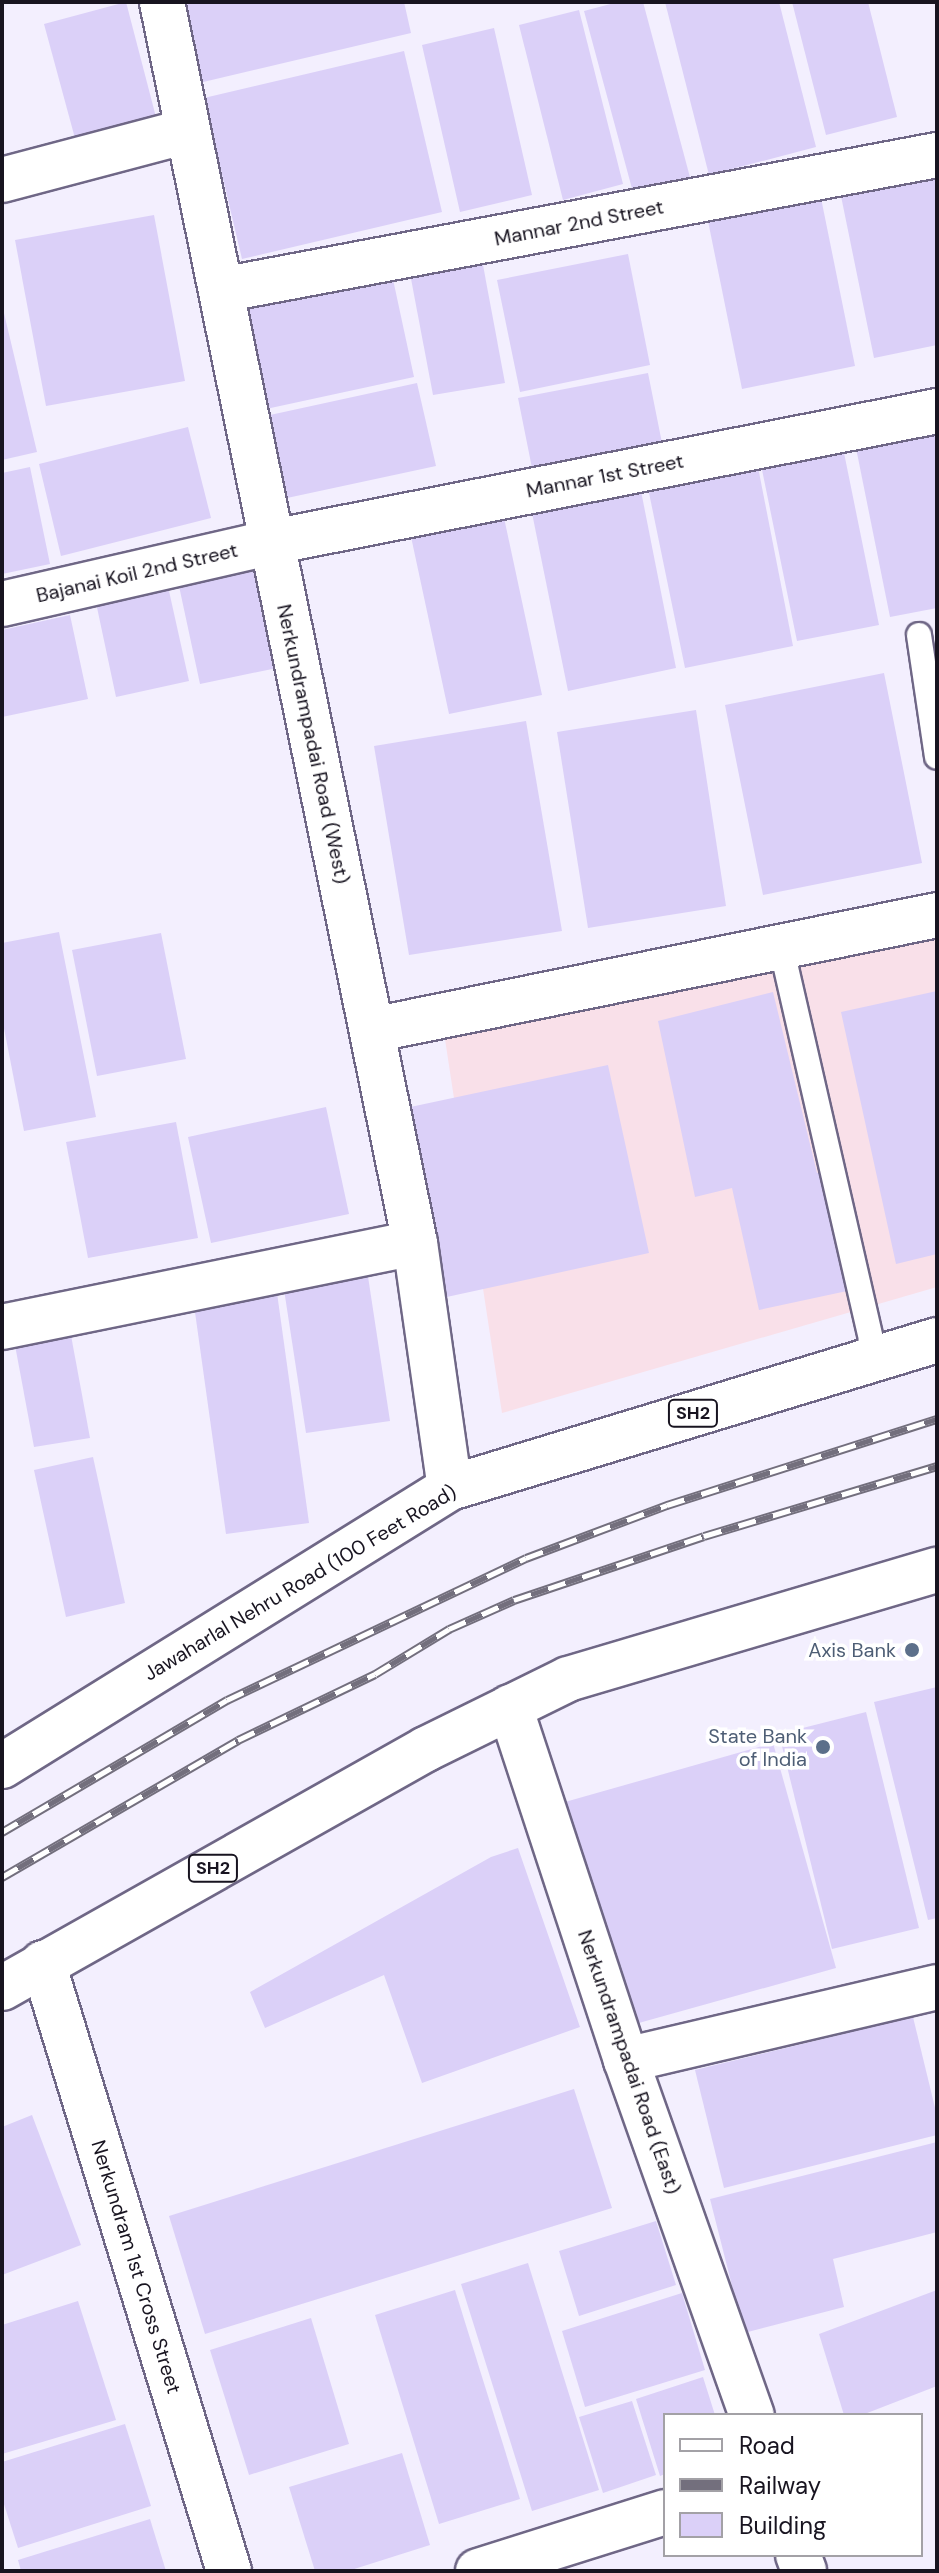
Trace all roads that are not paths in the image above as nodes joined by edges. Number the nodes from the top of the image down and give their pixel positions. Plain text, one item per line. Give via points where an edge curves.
1 (162, 2) edge
2 (188, 131) junction
3 (937, 155) edge
4 (2, 180) edge
5 (221, 290) junction
6 (937, 411) edge
7 (272, 542) junction
8 (2, 604) edge
9 (919, 635) dead end
10 (937, 757) edge
11 (937, 915) edge
12 (781, 946) junction
13 (372, 1030) junction
14 (415, 1243) junction
15 (2, 1327) edge
16 (937, 1340) edge
17 (867, 1360) junction
18 (450, 1488) junction
19 (937, 1570) edge
20 (510, 1707) junction
21 (2, 1766) edge
22 (43, 1963) junction
23 (937, 1987) edge
24 (2, 1988) edge
25 (626, 2060) junction
26 (751, 2413) edge
27 (663, 2513) edge
28 (229, 2571) edge
29 (478, 2571) edge

1 - 2 street, Nerkundrampadai Road (West)
2 - 4 street
2 - 5 street, Nerkundrampadai Road (West)
3 - 5 street, Mannar 2nd Street
5 - 7 street, Nerkundrampadai Road (West)
6 - 7 street, Mannar 1st Street
7 - 8 street, Bajanai Koil 2nd Street
7 - 13 street, Nerkundrampadai Road (West)
9 - 10 lane
11 - 12 street
12 - 13 street
12 - 17 lane via 871,1339
13 - 14 street, Nerkundrampadai Road (West)
14 - 15 street
14 - 18 street, Nerkundrampadai Road (West)
16 - 17 street, Jawaharlal Nehru Road (100 Feet Road) / SH2
17 - 18 street, Jawaharlal Nehru Road (100 Feet Road) / SH2
18 - 21 street, Jawaharlal Nehru Road (100 Feet Road) / SH2
19 - 20 street, SH2 via 568,1679
20 - 22 street, SH2
20 - 25 street, Nerkundrampadai Road (East)
22 - 24 street, SH2
22 - 28 street, Nerkundram 1st Cross Street
23 - 25 street
25 - 26 street, Nerkundrampadai Road (East)
27 - 29 street

